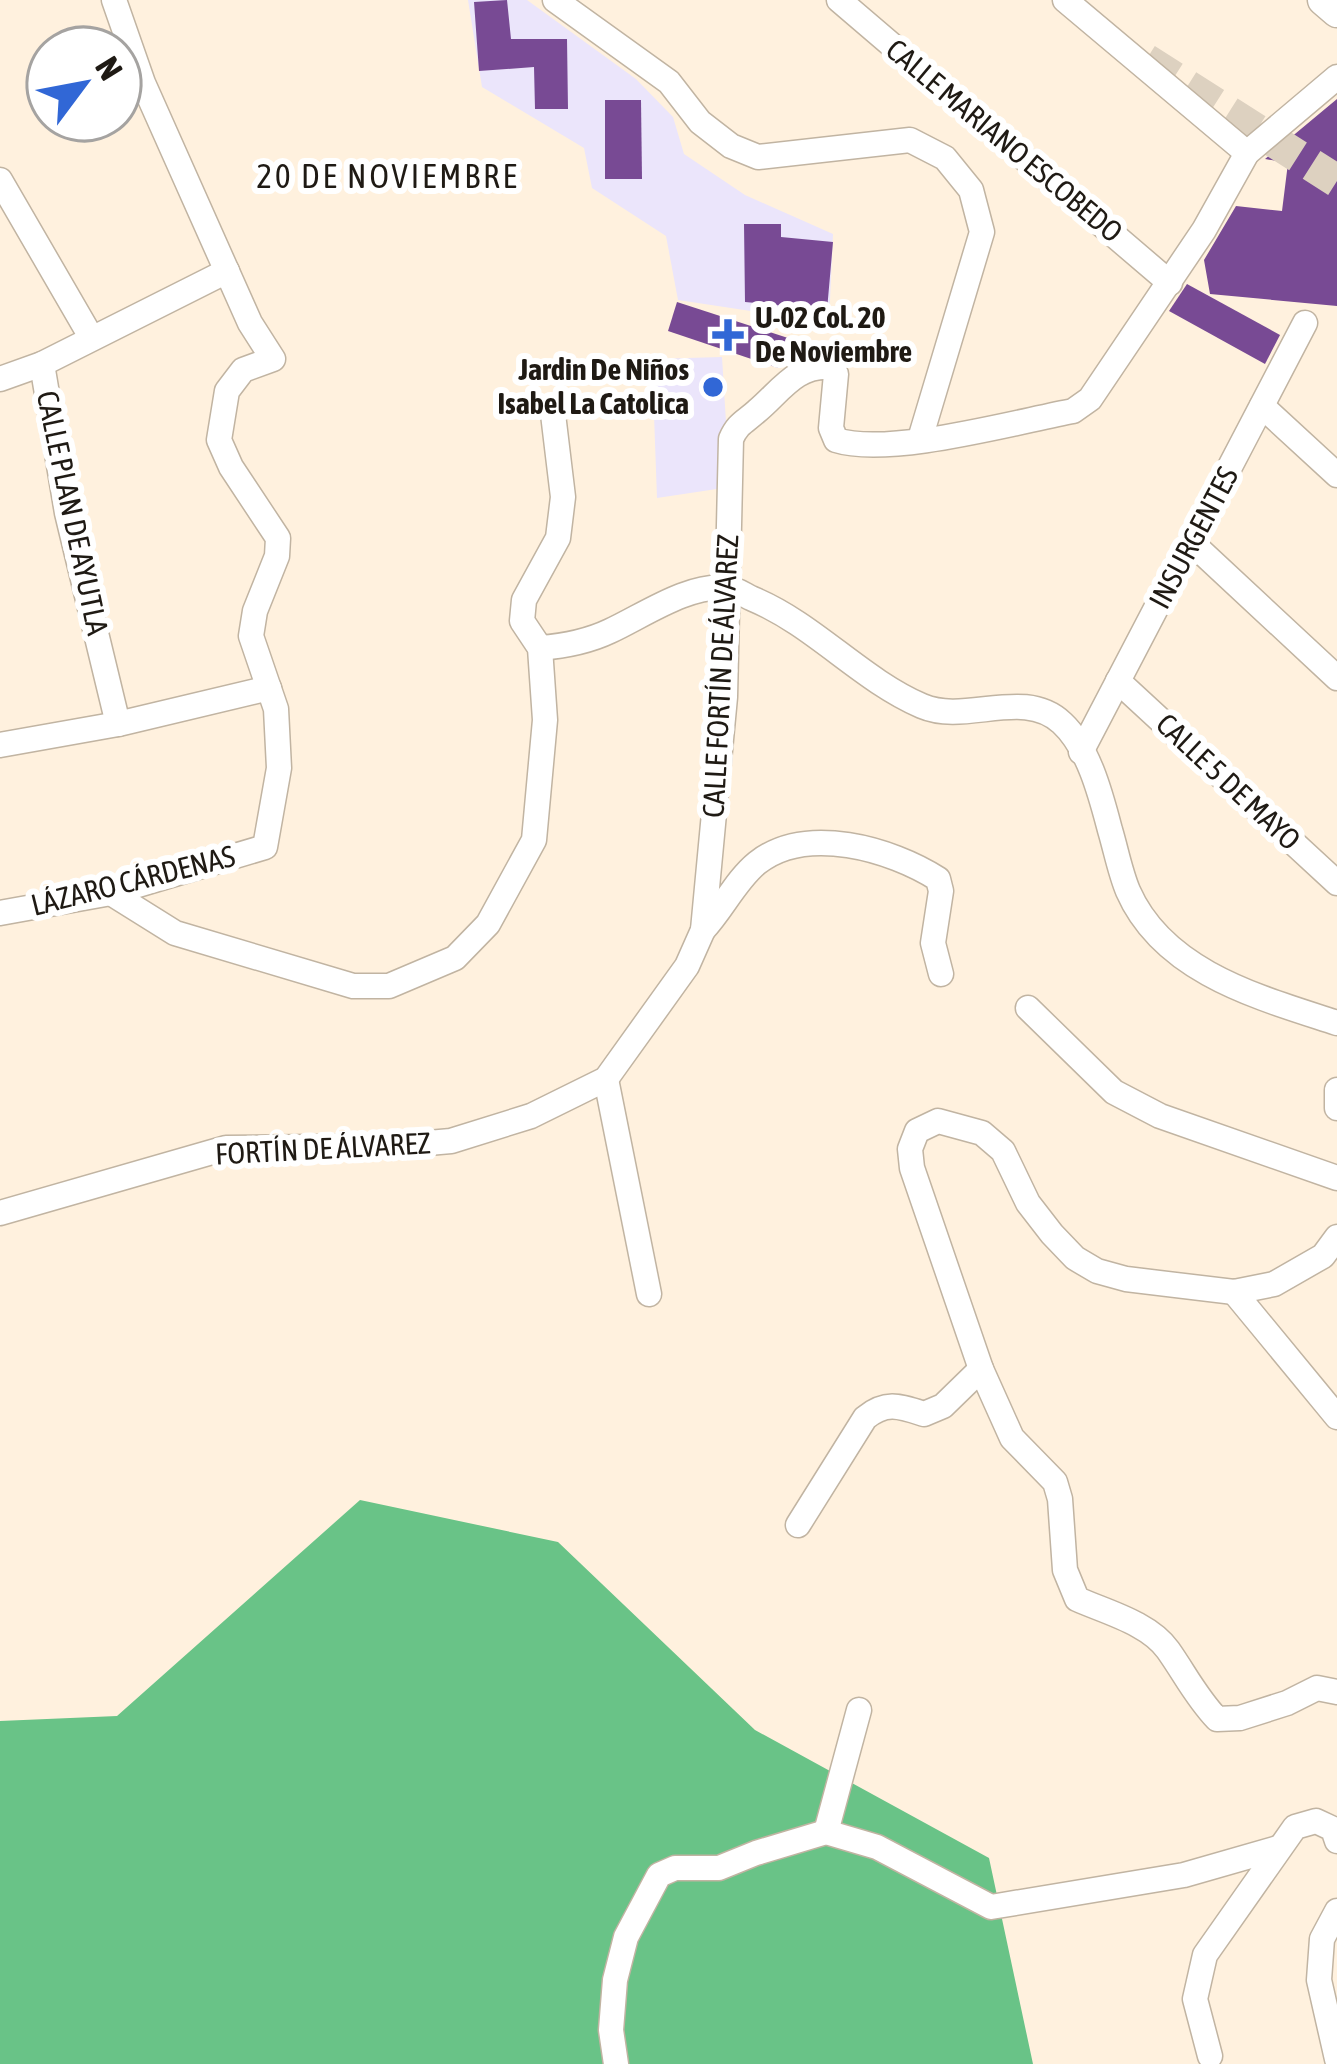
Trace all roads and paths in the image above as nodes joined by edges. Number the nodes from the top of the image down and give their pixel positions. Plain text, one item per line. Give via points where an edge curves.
1 (114, 0) edge
2 (555, 0) edge
3 (838, 0) edge
4 (1065, 0) edge
5 (1323, 0) edge
6 (1337, 12) edge
7 (1337, 77) edge
8 (1247, 153) junction
9 (0, 180) edge
10 (227, 271) junction
11 (1170, 283) junction
12 (1305, 323) dead end
13 (92, 337) junction
14 (42, 364) junction
15 (0, 379) edge
16 (1262, 406) junction
17 (553, 414) dead end
18 (920, 440) junction
19 (1337, 475) edge
20 (1192, 543) junction
21 (728, 588) junction
22 (540, 648) junction
23 (1337, 678) edge
24 (1118, 681) junction
25 (269, 688) junction
26 (118, 724) junction
27 (0, 746) edge
28 (1081, 752) junction
29 (1337, 883) edge
30 (111, 893) junction
31 (0, 913) edge
32 (703, 930) junction
33 (941, 974) dead end
34 (1028, 1008) dead end
35 (1337, 1023) edge
36 (606, 1079) junction
37 (1337, 1090) edge
38 (1337, 1108) edge
39 (1337, 1178) edge
40 (0, 1214) edge
41 (1332, 1255) edge
42 (1234, 1292) junction
43 (649, 1294) dead end
44 (981, 1369) junction
45 (1337, 1417) edge
46 (798, 1525) dead end
47 (1337, 1692) edge
48 (859, 1710) dead end
49 (826, 1832) junction
50 (1337, 1841) edge
51 (1278, 1848) junction
52 (1337, 1911) edge
53 (1210, 2056) dead end
54 (1337, 2059) edge
55 (616, 2064) edge

1 - 10 street
2 - 18 street via 670,82 730,146 758,157 910,140 945,158 971,190 982,232
3 - 11 street, CALLE MARIANO ESCOBEDO
4 - 8 street
5 - 6 main road
7 - 8 street
8 - 11 street
9 - 13 street
10 - 13 street, CALLE PLAN DE AYUTLA
10 - 25 street via 273,358 243,370 227,391 219,440 278,538 251,636
11 - 18 street via 1090,399 1072,411
12 - 16 street, INSURGENTES
13 - 14 street, CALLE PLAN DE AYUTLA
14 - 15 street
14 - 26 street, CALLE PLAN DE AYUTLA
16 - 19 street
16 - 20 street, INSURGENTES
17 - 22 street via 563,497 558,538 524,600 522,621
18 - 21 street, CALLE FORTÍN DE ÁLVAREZ via 836,440 831,367 789,380 731,439
20 - 23 street
20 - 24 street, INSURGENTES
21 - 22 street via 670,598 609,632
21 - 28 street via 780,610 923,706 952,713 1036,708 1062,723
21 - 32 street, CALLE FORTÍN DE ÁLVAREZ
22 - 30 street via 545,720 534,840 488,924 455,958 389,986 352,986 176,933
24 - 28 street, INSURGENTES
24 - 29 street, CALLE 5 DE MAYO
25 - 26 street
25 - 30 street, LÁZARO CÁRDENAS via 279,768 265,847
26 - 27 street
28 - 35 street via 1129,893 1153,928 1235,990
30 - 31 street, LÁZARO CÁRDENAS
32 - 33 street via 756,864 787,846 831,843 895,857 938,878 933,944
32 - 36 street, FORTÍN DE ÁLVAREZ via 687,966
34 - 39 street via 1114,1092
36 - 40 street, FORTÍN DE ÁLVAREZ via 531,1116 451,1141 226,1148
36 - 43 street
37 - 38 street
41 - 42 street via 1274,1284
42 - 44 street via 1097,1271 1052,1234 1003,1151 982,1132 938,1121 917,1131 912,1168
42 - 45 street
44 - 46 street via 943,1406 924,1414 880,1406 865,1418
44 - 47 street via 1012,1438 1055,1482 1065,1570 1077,1599 1166,1646 1217,1719 1317,1688
48 - 49 street
49 - 51 street via 877,1847 991,1907 1184,1875
49 - 55 street via 719,1868 659,1875 626,1937 615,1980
50 - 51 street via 1334,1829 1316,1821 1295,1827
51 - 53 street via 1205,1955 1196,1999
52 - 54 street via 1322,1939 1318,1980

